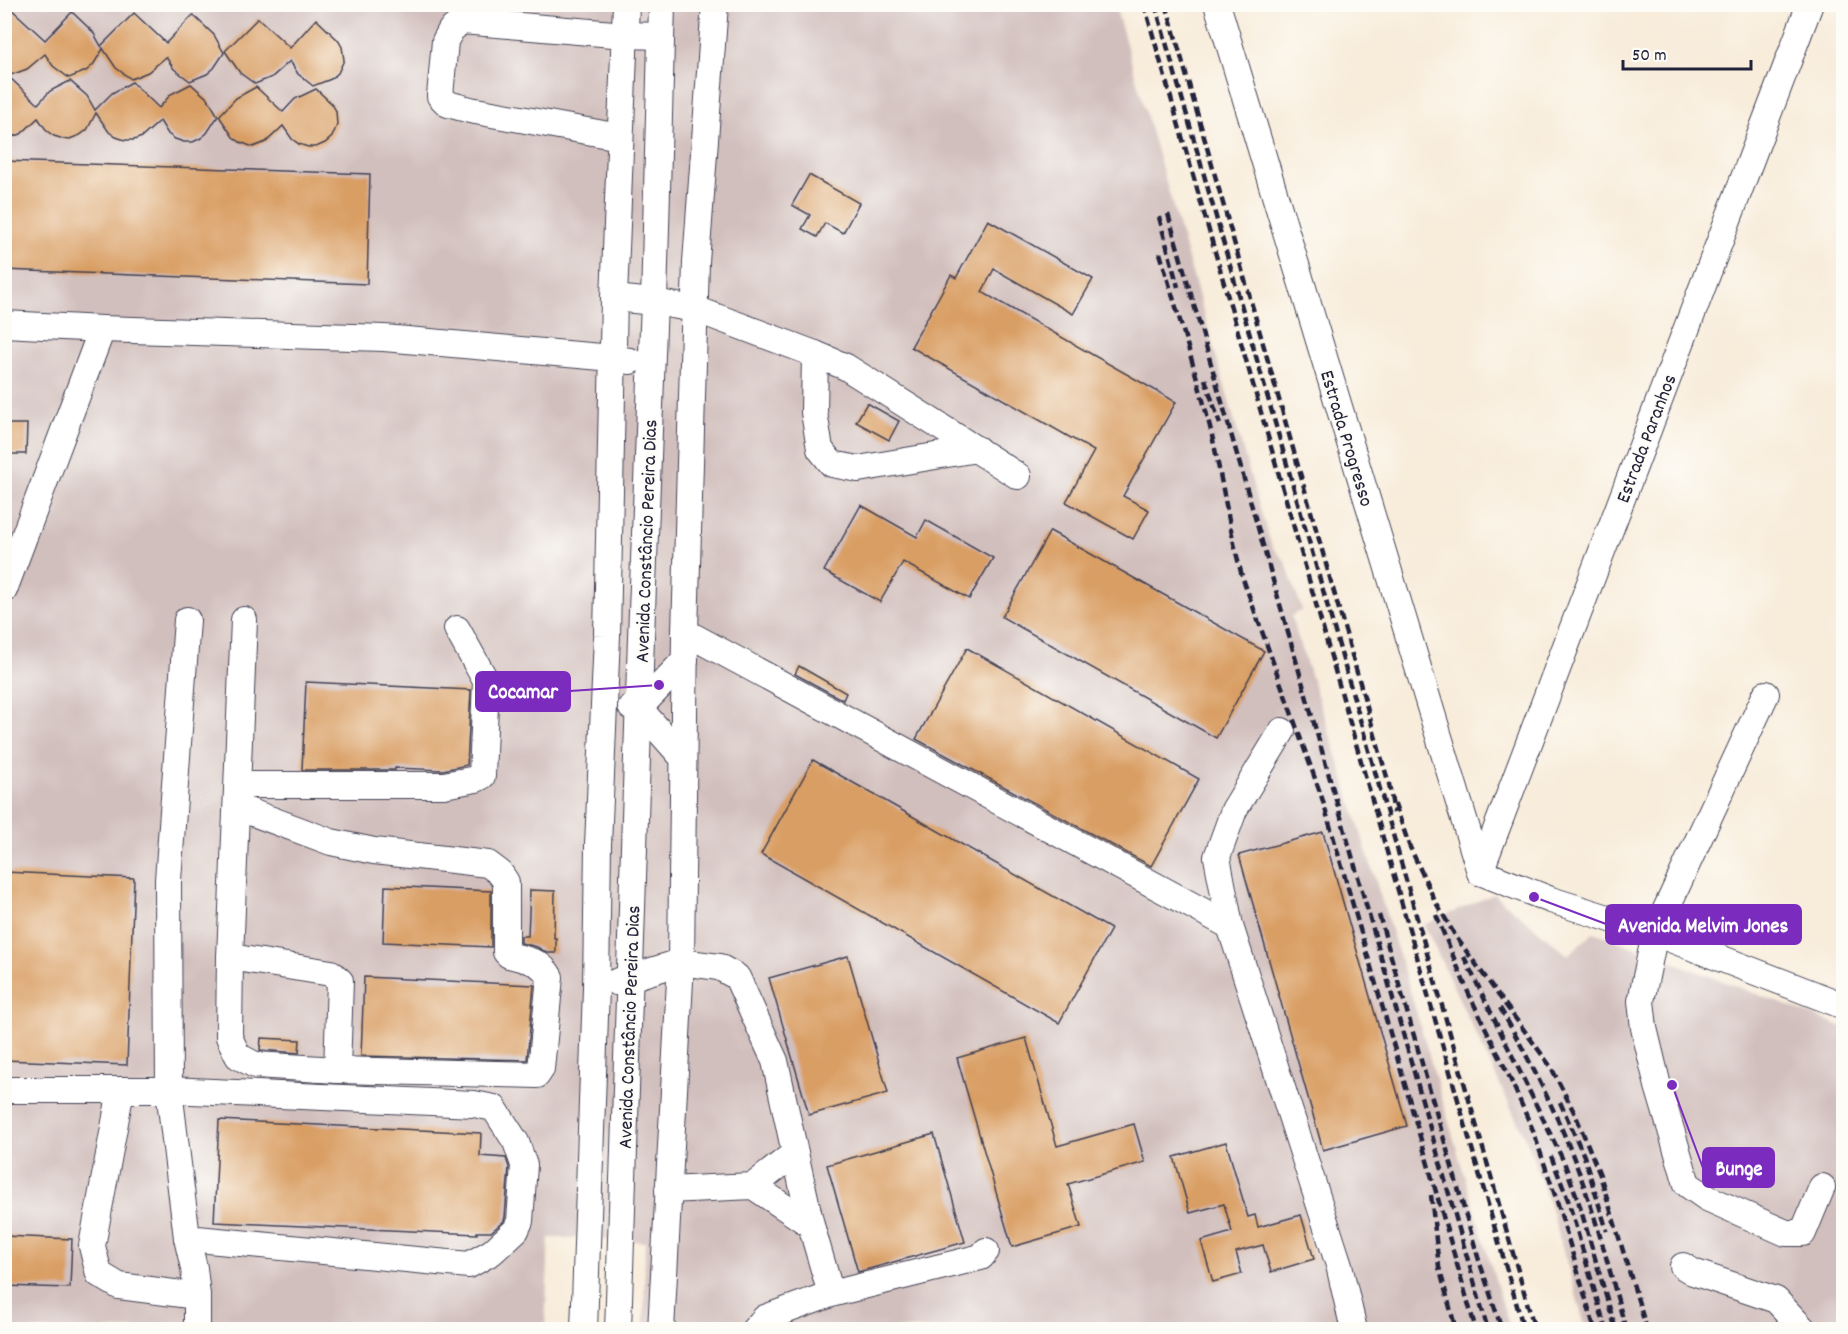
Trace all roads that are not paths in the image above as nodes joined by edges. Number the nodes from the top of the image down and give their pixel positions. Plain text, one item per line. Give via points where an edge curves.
1 (626, 4) edge
2 (662, 4) edge
3 (715, 4) edge
4 (1217, 4) edge
5 (1810, 4) edge
6 (625, 35) junction
7 (661, 36) junction
8 (620, 137) junction
9 (614, 298) junction
10 (654, 302) junction
11 (695, 309) junction
12 (4, 324) edge
13 (102, 329) junction
14 (815, 354) junction
15 (613, 358) junction
16 (651, 366) junction
17 (976, 449) junction
18 (1018, 476) dead end
19 (4, 590) edge
20 (187, 620) dead end
21 (244, 620) dead end
22 (457, 629) dead end
23 (685, 632) junction
24 (685, 660) junction
25 (1766, 694) dead end
26 (604, 705) junction
27 (639, 708) junction
28 (1282, 731) dead end
29 (683, 758) junction
30 (238, 796) junction
31 (634, 844) junction
32 (598, 845) junction
33 (1480, 872) junction
34 (1230, 926) junction
35 (1655, 933) junction
36 (230, 957) junction
37 (681, 962) junction
38 (630, 977) junction
39 (596, 988) junction
40 (1844, 1006) edge
41 (337, 1070) junction
42 (4, 1090) edge
43 (121, 1090) junction
44 (169, 1090) junction
45 (795, 1152) junction
46 (753, 1186) junction
47 (1822, 1186) dead end
48 (668, 1190) junction
49 (811, 1225) junction
50 (187, 1238) junction
51 (986, 1251) dead end
52 (1683, 1266) dead end
53 (831, 1294) junction
54 (197, 1296) junction
55 (197, 1329) edge
56 (584, 1329) edge
57 (618, 1329) edge
58 (661, 1329) edge
59 (754, 1329) edge
60 (1354, 1329) edge
61 (1804, 1329) edge

1 - 6 street, Avenida Constâncio Pereira Dias
2 - 7 street, Avenida Constâncio Pereira Dias
3 - 11 street
4 - 33 street, Estrada Progresso
5 - 33 street, Estrada Paranhos
6 - 7 street
6 - 8 street, Avenida Constâncio Pereira Dias
6 - 8 street via 462,21 445,41 440,96 448,104 470,110
7 - 10 street, Avenida Constâncio Pereira Dias
8 - 9 street, Avenida Constâncio Pereira Dias
9 - 10 street
9 - 15 street, Avenida Constâncio Pereira Dias
10 - 11 street
10 - 16 street, Avenida Constâncio Pereira Dias
11 - 14 street
11 - 23 street
12 - 13 street
13 - 15 street via 384,338
13 - 19 street
14 - 17 street via 846,368
14 - 17 street via 814,412 820,450 832,464 858,470
15 - 16 street
15 - 26 street, Avenida Constâncio Pereira Dias
16 - 27 street, Avenida Constâncio Pereira Dias
17 - 18 street
20 - 44 street via 168,880
21 - 30 street
22 - 30 street via 486,681 482,776 444,785
23 - 24 street
23 - 34 street
24 - 27 street
24 - 29 street
25 - 35 street
26 - 27 street
26 - 32 street, Avenida Constâncio Pereira Dias
27 - 29 street
27 - 31 street, Avenida Constâncio Pereira Dias
28 - 34 street via 1234,810 1217,857
29 - 37 street
30 - 36 street
30 - 41 street via 331,842 488,864 506,882 506,952 539,964 550,977 541,1069 537,1075
31 - 32 street
31 - 38 street, Avenida Constâncio Pereira Dias
32 - 39 street, Avenida Constâncio Pereira Dias
33 - 35 street via 1551,900
34 - 60 street via 1335,1254
35 - 40 street
35 - 47 street via 1641,1001 1644,1028 1687,1184 1707,1198 1786,1233 1803,1233
36 - 41 street via 229,1037 238,1056 255,1065
36 - 41 street via 331,973 340,981
37 - 38 street
37 - 45 street via 719,967 737,977 775,1061
37 - 48 street
38 - 39 street
38 - 57 street, Avenida Constâncio Pereira Dias
39 - 56 street, Avenida Constâncio Pereira Dias
42 - 43 street
43 - 44 street
43 - 54 street via 92,1246 99,1274 119,1286
44 - 50 street
44 - 50 street via 494,1108 516,1142 524,1165 516,1230 492,1252 469,1265
45 - 46 street
45 - 49 street
46 - 48 street
46 - 49 street
48 - 58 street
49 - 53 street
50 - 54 street
51 - 53 street via 981,1257
52 - 61 street via 1776,1300
53 - 59 street via 765,1318
54 - 55 street
56 - 57 street

